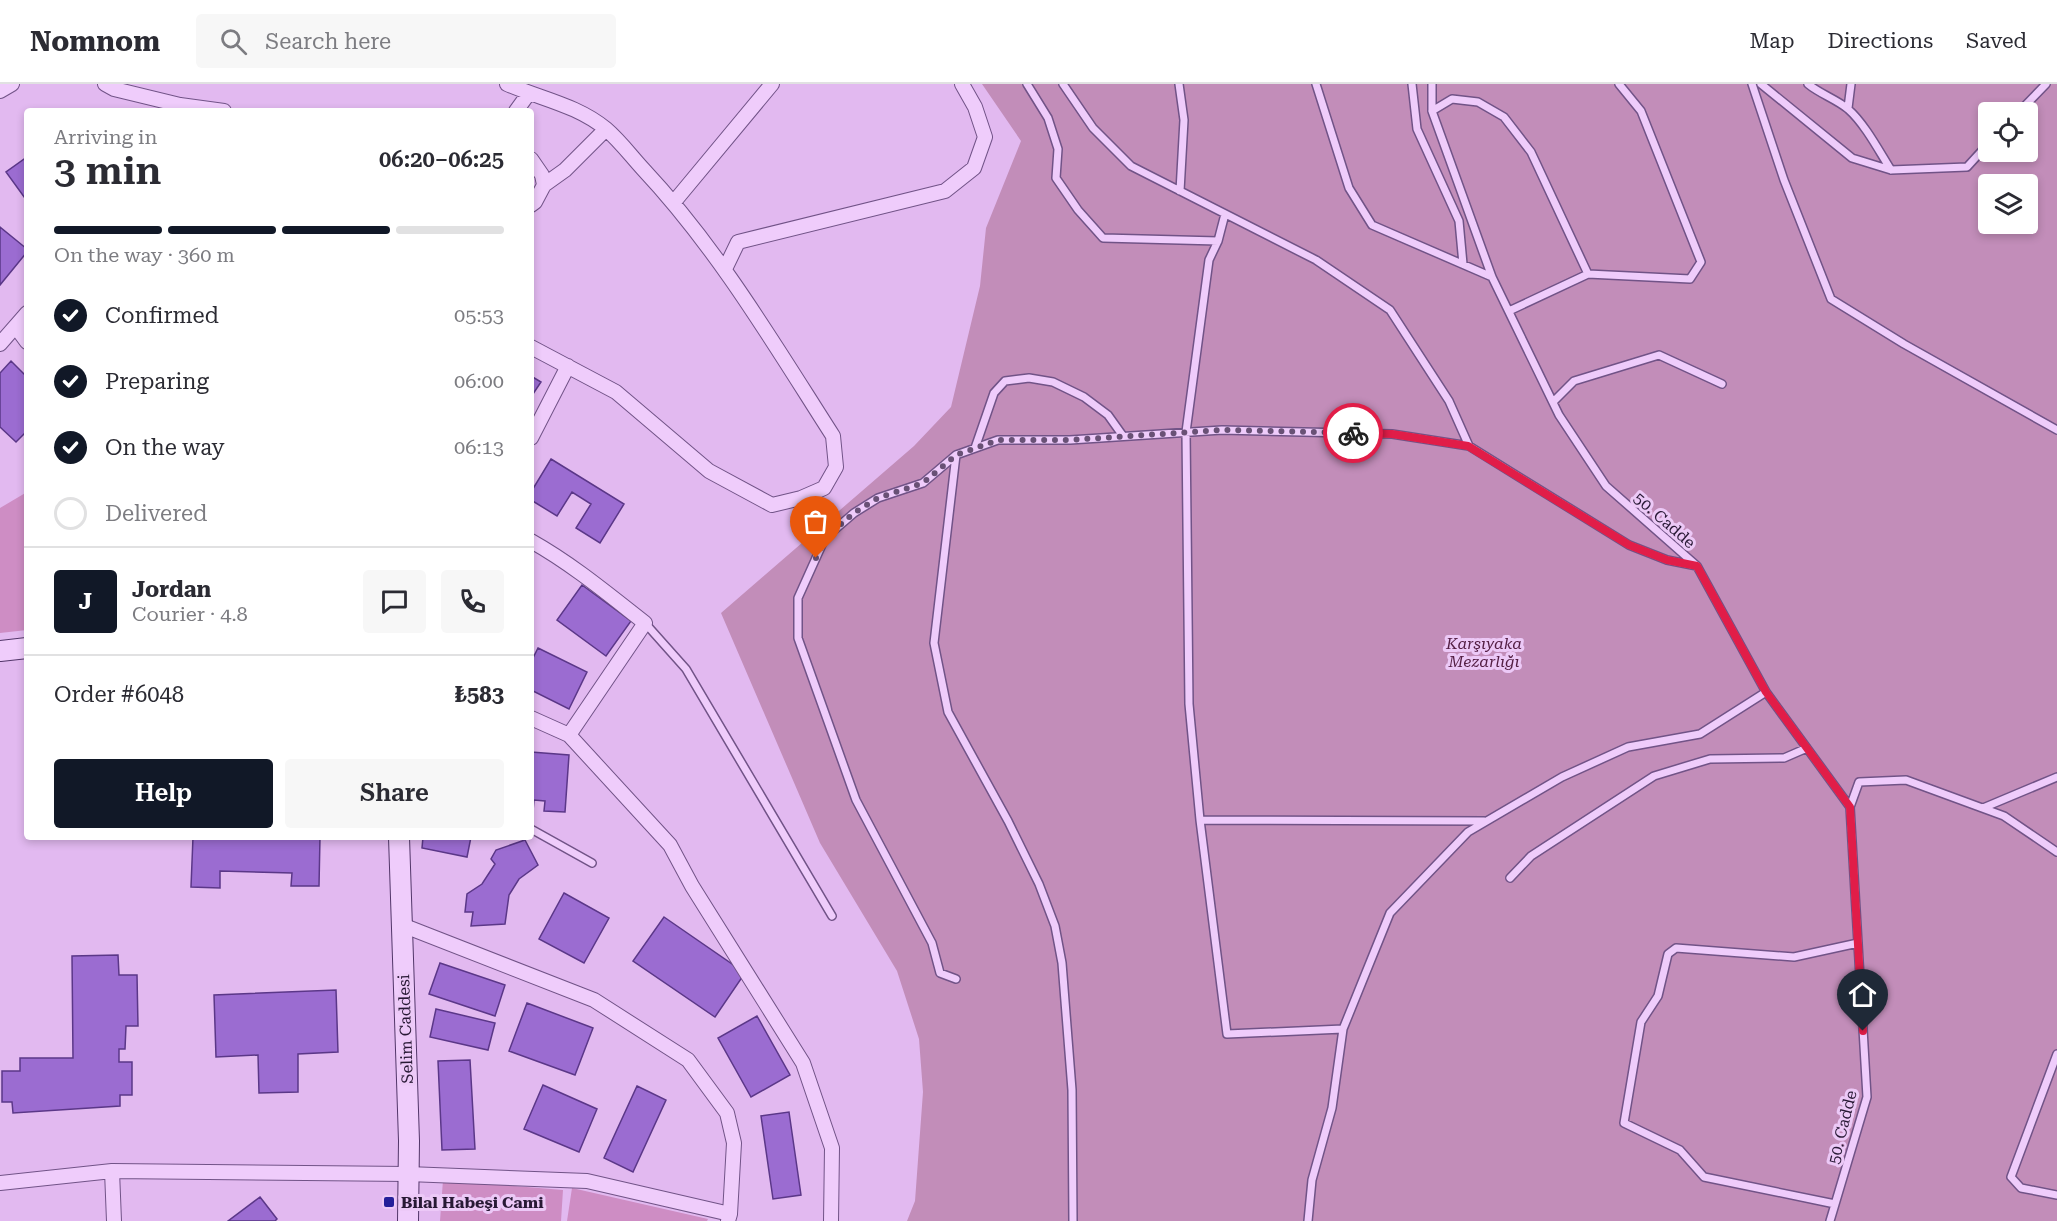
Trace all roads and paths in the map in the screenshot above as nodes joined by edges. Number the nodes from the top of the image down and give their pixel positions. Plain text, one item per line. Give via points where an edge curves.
1 (12, 84) edge
2 (105, 84) edge
3 (507, 84) edge
4 (772, 84) edge
5 (962, 84) edge
6 (1027, 84) edge
7 (1063, 84) edge
8 (1179, 84) edge
9 (1316, 84) edge
10 (1412, 84) edge
11 (1432, 84) edge
12 (1619, 84) edge
13 (1752, 84) edge
14 (1761, 84) edge
15 (1808, 84) edge
16 (1851, 84) edge
17 (2046, 84) edge
18 (0, 91) edge
19 (529, 93) junction
20 (2029, 102) edge
21 (177, 108) edge
22 (518, 108) edge
23 (1848, 108) junction
24 (1432, 111) junction
25 (606, 129) junction
26 (1978, 154) edge
27 (534, 163) edge
28 (1891, 170) junction
29 (544, 184) junction
30 (1180, 191) junction
31 (674, 202) junction
32 (534, 203) edge
33 (1225, 214) junction
34 (1218, 241) junction
35 (1462, 264) junction
36 (725, 269) junction
37 (1588, 274) junction
38 (1492, 277) junction
39 (1509, 311) junction
40 (24, 317) edge
41 (16, 327) junction
42 (24, 338) edge
43 (0, 344) edge
44 (534, 349) edge
45 (568, 366) junction
46 (1722, 384) dead end
47 (1553, 402) junction
48 (2057, 430) edge
49 (534, 432) edge
50 (1186, 432) junction
51 (1123, 436) junction
52 (1468, 446) junction
53 (975, 448) junction
54 (956, 455) junction
55 (534, 543) edge
56 (1697, 566) junction
57 (645, 623) junction
58 (24, 648) edge
59 (0, 651) edge
60 (1766, 692) junction
61 (534, 719) edge
62 (569, 735) junction
63 (1807, 748) junction
64 (2057, 777) edge
65 (1850, 807) junction
66 (1983, 808) junction
67 (1200, 820) junction
68 (1486, 821) junction
69 (534, 831) edge
70 (399, 840) edge
71 (2057, 852) edge
72 (592, 863) dead end
73 (1510, 878) dead end
74 (832, 915) dead end
75 (402, 925) junction
76 (1858, 944) junction
77 (956, 979) dead end
78 (1343, 1029) junction
79 (2057, 1054) edge
80 (112, 1172) junction
81 (408, 1174) junction
82 (0, 1183) edge
83 (2057, 1195) edge
84 (1835, 1204) junction
85 (729, 1217) edge
86 (114, 1221) edge
87 (408, 1221) edge
88 (831, 1221) edge
89 (1073, 1221) edge
90 (1308, 1221) edge
91 (1830, 1221) edge

1 - 18 street
2 - 21 street
3 - 19 street
4 - 31 street
5 - 36 street via 985,137 974,168 945,191 738,242
6 - 34 lane via 1048,118 1058,149 1056,178 1103,238
7 - 30 lane via 1093,128 1131,166
8 - 30 lane via 1184,120
9 - 35 lane via 1349,188 1372,225
10 - 35 lane via 1416,129 1459,221
11 - 24 lane, 50. Cadde
12 - 37 lane via 1641,111 1701,262 1690,279
13 - 48 lane via 1830,299
14 - 28 lane via 1852,158
15 - 23 lane
16 - 23 lane
17 - 20 lane
19 - 22 street
19 - 25 street via 566,105
23 - 28 lane
24 - 37 lane via 1452,99 1478,102 1504,117 1531,152
24 - 38 lane, 50. Cadde
25 - 29 street via 565,170
25 - 31 street
26 - 28 lane via 1967,166
27 - 29 street
29 - 32 street
30 - 33 lane
31 - 36 street
33 - 34 lane
33 - 52 lane via 1316,260 1390,310 1449,401
34 - 50 lane via 1209,260
35 - 38 lane
36 - 45 street via 833,436 836,467 824,488 772,505 709,471 616,392
37 - 39 lane
38 - 39 lane, 50. Cadde
39 - 47 lane, 50. Cadde
40 - 41 street
41 - 42 street
41 - 43 street
44 - 45 street
45 - 49 street
46 - 47 lane via 1659,355 1574,381
47 - 56 lane, 50. Cadde via 1606,486
50 - 51 lane
50 - 52 lane via 1392,434
50 - 67 lane via 1189,704
51 - 53 lane via 998,440
51 - 53 lane via 1108,415 1084,397 1053,382 1029,378 1005,381 994,393
52 - 56 lane via 1629,545 1667,560
53 - 54 lane
54 - 77 lane via 923,483 878,498 825,538 798,598 798,638 856,801 932,943 940,972
54 - 89 lane via 934,643 948,712 1008,821 1039,884 1054,926 1062,963 1072,1090
55 - 57 street via 558,556
56 - 60 lane, 50. Cadde
57 - 62 street
57 - 74 lane via 686,669
58 - 59 main road
60 - 63 lane, 50. Cadde
60 - 68 lane via 1700,734 1628,747 1562,777
61 - 62 street
62 - 88 street via 670,845 803,1063 832,1148
63 - 65 lane, 50. Cadde
63 - 73 lane via 1784,758 1710,759 1654,776 1531,856
64 - 66 lane
65 - 66 lane via 1859,782 1906,780
65 - 76 lane, 50. Cadde
66 - 71 lane via 2004,816
67 - 68 lane
67 - 78 lane via 1227,1034
68 - 78 lane via 1468,832 1390,913
69 - 72 lane
70 - 75 main road, Selim Caddesi
75 - 81 main road, Selim Caddesi
75 - 85 street via 594,1000 688,1060 727,1113 734,1143
76 - 84 lane, 50. Cadde via 1867,1097
76 - 84 lane via 1794,957 1676,948 1668,954 1658,996 1641,1022 1624,1123 1680,1150 1704,1177
78 - 90 lane via 1332,1108 1312,1180
79 - 83 lane via 2011,1177 2021,1188
80 - 81 street
80 - 82 street
80 - 86 street
81 - 85 street via 586,1181
81 - 87 main road, Selim Caddesi
84 - 91 lane, 50. Cadde

